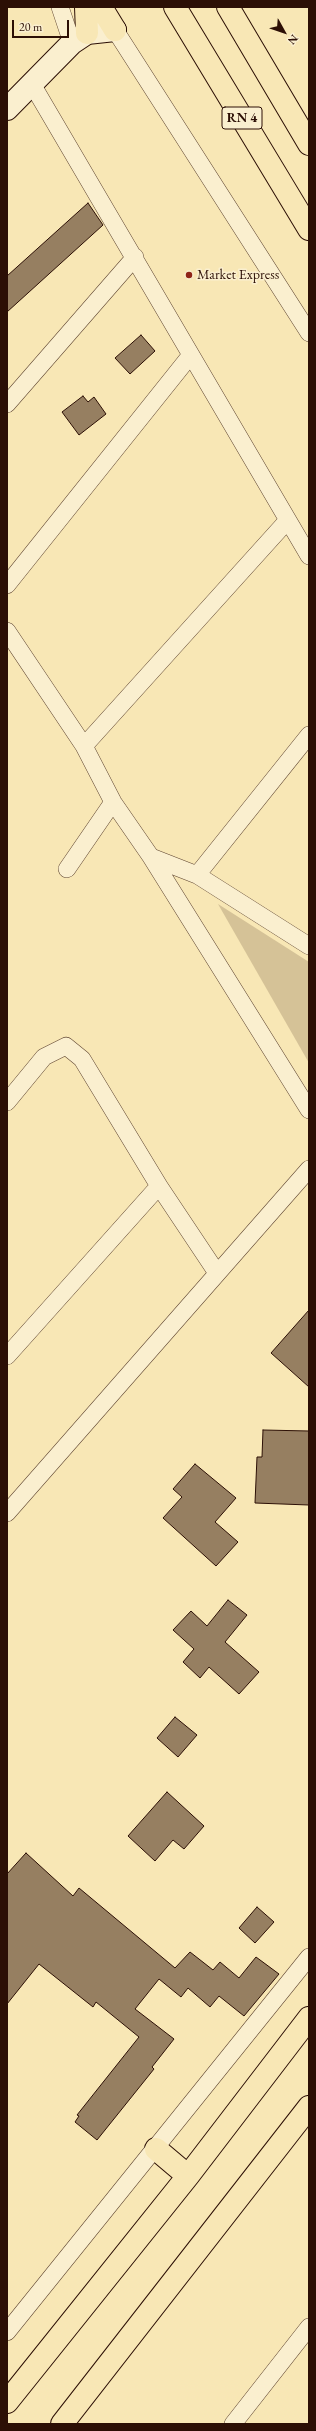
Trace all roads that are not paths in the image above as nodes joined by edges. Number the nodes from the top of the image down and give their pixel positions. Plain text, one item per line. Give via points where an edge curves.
1 (60, 7) edge
2 (86, 7) edge
3 (101, 7) edge
4 (175, 7) edge
5 (228, 7) edge
6 (115, 30) junction
7 (80, 38) junction
8 (32, 84) junction
9 (7, 109) edge
10 (309, 144) edge
11 (309, 229) edge
12 (135, 257) junction
13 (309, 333) edge
14 (190, 356) junction
15 (7, 404) edge
16 (287, 521) junction
17 (309, 556) edge
18 (7, 585) edge
19 (7, 631) edge
20 (308, 738) edge
21 (84, 746) junction
22 (113, 802) junction
23 (151, 857) junction
24 (67, 869) dead end
25 (196, 875) junction
26 (309, 946) edge
27 (7, 1102) edge
28 (309, 1110) edge
29 (309, 1169) edge
30 (159, 1186) junction
31 (217, 1273) junction
32 (7, 1356) edge
33 (7, 1513) edge
34 (309, 1957) edge
35 (309, 2018) edge
36 (309, 2107) edge
37 (156, 2149) junction
38 (188, 2176) junction
39 (309, 2326) edge
40 (7, 2332) edge
41 (7, 2402) edge
42 (62, 2424) edge
43 (233, 2424) edge

1 - 7 street
2 - 7 main road
3 - 6 main road
4 - 11 main road, RN 4
5 - 10 main road
6 - 7 street
6 - 13 street
7 - 8 street
8 - 9 street
8 - 12 street
12 - 14 street
12 - 15 street
14 - 16 street
14 - 18 street
16 - 17 street
16 - 21 street
19 - 21 street
20 - 25 street
21 - 22 street
22 - 23 street
22 - 24 street
23 - 25 street
23 - 28 street
25 - 26 street
27 - 30 street via 44,1057 66,1046 82,1059
29 - 31 street
30 - 31 street
30 - 32 street
31 - 33 street
34 - 37 street
35 - 38 main road
36 - 42 main road
37 - 38 main road
37 - 40 street
38 - 41 main road
39 - 43 street

